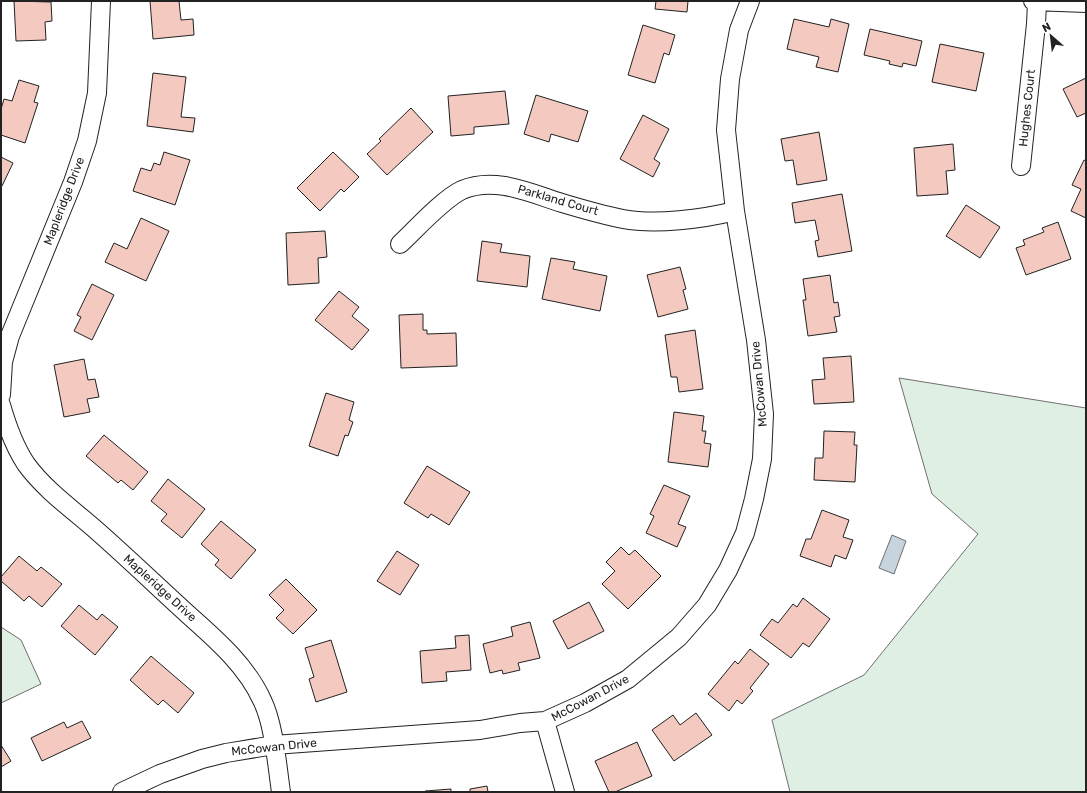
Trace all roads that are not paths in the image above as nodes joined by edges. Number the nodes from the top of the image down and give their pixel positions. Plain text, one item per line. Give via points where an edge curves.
1 (101, 1) edge
2 (750, 1) edge
3 (1035, 1) edge
4 (1086, 3) edge
5 (1021, 166) dead end
6 (735, 211) junction
7 (400, 244) dead end
8 (1, 395) edge
9 (1, 406) edge
10 (545, 721) junction
11 (274, 745) junction
12 (122, 792) edge
13 (281, 792) edge
14 (565, 792) edge

1 - 8 street, Mapleridge Drive via 97,93 87,141 73,182 10,336 3,362
2 - 6 street, McCowan Drive via 739,30 730,79 726,123
3 - 4 street
3 - 5 street, Hughes Court via 1036,24
6 - 7 street, Parkland Court via 712,217 662,221 624,219 496,184 462,190 452,196
6 - 10 street, McCowan Drive via 756,340 764,414 762,459 745,533 728,570 707,605 679,637 628,679
9 - 11 street, Mapleridge Drive via 9,432 22,457 43,483 214,637 236,661 262,700 269,717
10 - 11 street, McCowan Drive via 480,730
10 - 14 street
11 - 12 street, McCowan Drive via 202,759 160,774
11 - 13 street, Mapleridge Drive

